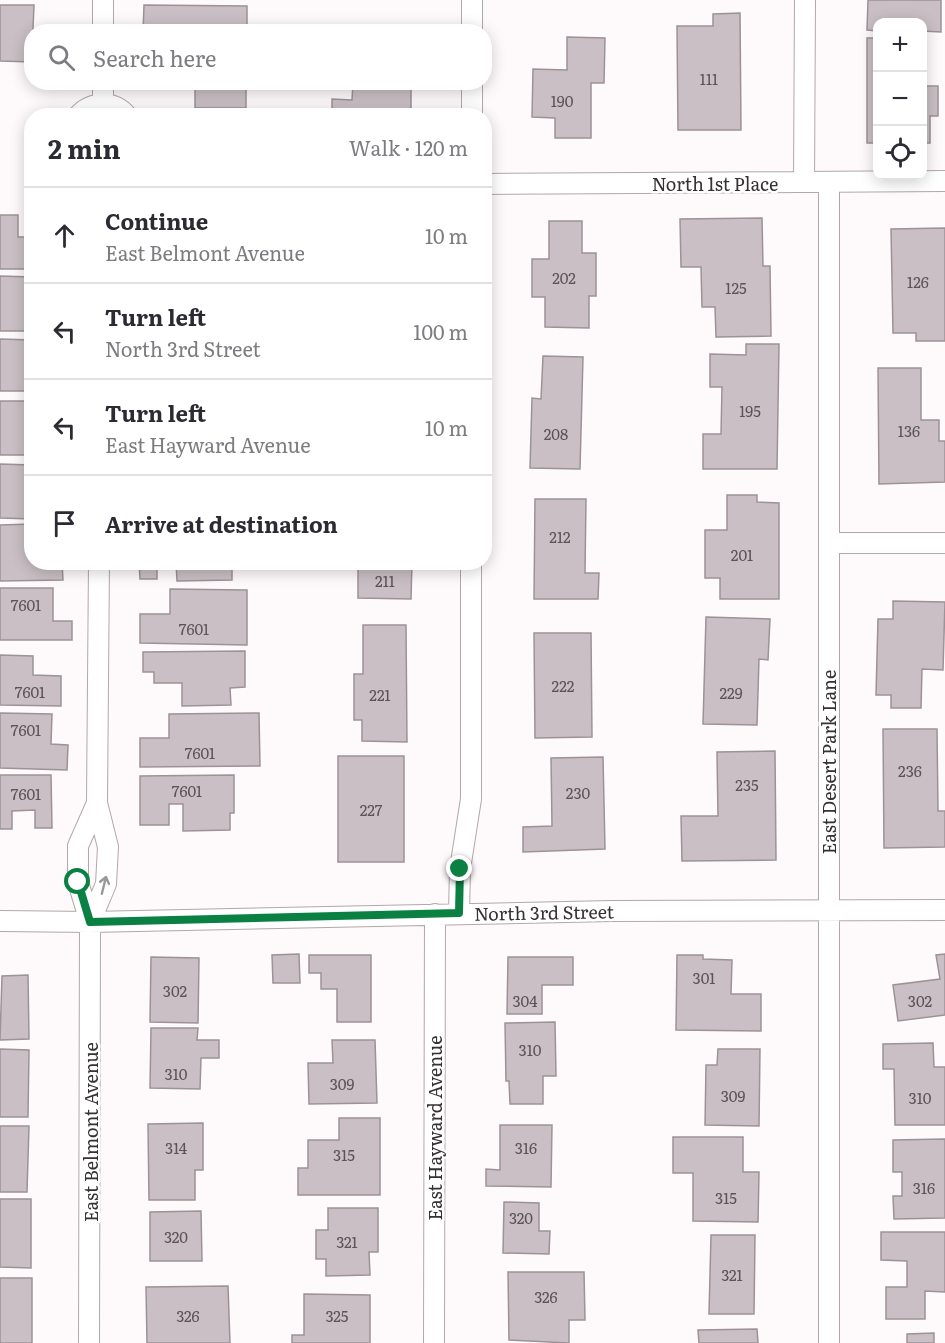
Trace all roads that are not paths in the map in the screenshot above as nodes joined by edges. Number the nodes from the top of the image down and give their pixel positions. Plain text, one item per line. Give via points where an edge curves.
1 (103, 0) edge
2 (472, 0) edge
3 (805, 0) edge
4 (103, 24) edge
5 (472, 24) edge
6 (103, 90) edge
7 (472, 90) edge
8 (103, 103) junction
9 (84, 108) edge
10 (119, 108) edge
11 (472, 108) edge
12 (945, 181) edge
13 (804, 182) junction
14 (829, 182) junction
15 (492, 184) edge
16 (829, 543) junction
17 (945, 543) edge
18 (99, 570) edge
19 (471, 570) edge
20 (97, 803) junction
21 (945, 910) edge
22 (828, 911) junction
23 (459, 913) junction
24 (435, 914) junction
25 (0, 921) edge
26 (90, 922) junction
27 (89, 1343) edge
28 (434, 1343) edge
29 (829, 1343) edge

1 - 4 street
2 - 5 street
3 - 13 street
6 - 8 street
7 - 11 street
8 - 9 street
8 - 10 street
12 - 14 street, North 1st Place
13 - 14 street, North 1st Place
13 - 15 street, North 1st Place
14 - 16 street, East Desert Park Lane
16 - 17 street
16 - 22 street, East Desert Park Lane
18 - 20 street, East Belmont Avenue
19 - 23 street via 471,799 460,869
26 -> 20 street, East Belmont Avenue via 106,884 108,847
20 - 26 street, East Belmont Avenue via 78,846 78,882
21 - 22 street, North 3rd Street
22 - 23 street, North 3rd Street
22 - 29 street, East Desert Park Lane
23 - 24 street, North 3rd Street
24 - 26 street, North 3rd Street
24 - 28 street, East Hayward Avenue
25 - 26 street, North 3rd Street
26 - 27 street, East Belmont Avenue

